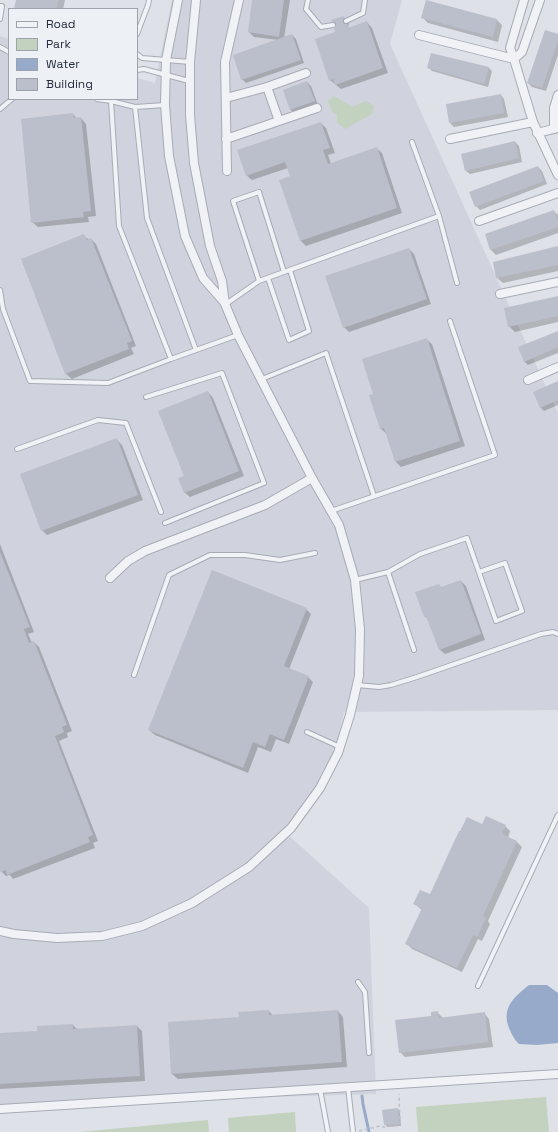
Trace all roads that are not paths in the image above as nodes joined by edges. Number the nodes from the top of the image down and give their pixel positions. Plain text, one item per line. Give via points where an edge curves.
1 (148, 0) edge
2 (178, 0) edge
3 (196, 0) edge
4 (239, 0) edge
5 (308, 0) edge
6 (365, 0) edge
7 (524, 0) edge
8 (540, 0) edge
9 (0, 6) edge
10 (0, 19) edge
11 (346, 21) dead end
12 (333, 25) dead end
13 (138, 31) edge
14 (419, 35) dead end
15 (138, 55) edge
16 (514, 59) junction
17 (166, 60) junction
18 (190, 62) junction
19 (138, 70) edge
20 (306, 73) dead end
21 (166, 74) junction
22 (189, 81) junction
23 (267, 87) junction
24 (558, 95) edge
25 (226, 98) junction
26 (11, 100) edge
27 (104, 100) edge
28 (111, 101) junction
29 (165, 105) junction
30 (135, 107) junction
31 (317, 108) dead end
32 (0, 109) edge
33 (279, 121) junction
34 (533, 122) junction
35 (556, 129) edge
36 (537, 133) junction
37 (226, 139) junction
38 (450, 140) dead end
39 (412, 142) dead end
40 (227, 171) dead end
41 (558, 175) edge
42 (558, 193) edge
43 (439, 216) junction
44 (479, 220) dead end
45 (290, 270) junction
46 (284, 272) junction
47 (268, 278) junction
48 (259, 281) junction
49 (558, 282) edge
50 (457, 283) dead end
51 (0, 290) edge
52 (500, 294) dead end
53 (225, 304) junction
54 (450, 321) dead end
55 (238, 334) junction
56 (196, 350) junction
57 (171, 359) junction
58 (558, 367) edge
59 (262, 379) junction
60 (528, 380) dead end
61 (146, 397) dead end
62 (17, 449) dead end
63 (312, 478) junction
64 (374, 496) junction
65 (331, 511) junction
66 (161, 512) dead end
67 (165, 523) dead end
68 (315, 553) dead end
69 (388, 572) junction
70 (479, 572) junction
71 (110, 578) dead end
72 (355, 580) junction
73 (558, 634) edge
74 (414, 650) dead end
75 (134, 675) dead end
76 (357, 685) junction
77 (307, 732) dead end
78 (340, 747) junction
79 (558, 815) edge
80 (0, 931) edge
81 (358, 982) dead end
82 (478, 986) dead end
83 (369, 1053) dead end
84 (558, 1074) edge
85 (348, 1087) junction
86 (320, 1089) junction
87 (0, 1109) edge
88 (328, 1132) edge
89 (353, 1132) edge

1 - 13 lane
2 - 17 street
3 - 18 street
4 - 25 street via 225,62
5 - 12 lane via 306,9 320,27
6 - 11 lane via 362,13
7 - 16 street via 510,48
8 - 16 street via 522,52
9 - 10 lane
14 - 16 street
15 - 17 lane via 142,58
16 - 34 street
17 - 18 lane
17 - 21 street
18 - 22 street
19 - 21 lane
20 - 23 street
21 - 22 lane
21 - 29 street
22 - 53 street via 194,163 210,246 222,281
23 - 25 street
23 - 33 street
24 - 35 street via 554,108
25 - 37 street
26 - 32 lane
27 - 28 lane
28 - 30 lane
28 - 57 lane via 119,226
29 - 30 lane
29 - 53 street via 169,156 185,236 203,278
30 - 56 lane via 147,218
31 - 33 street
33 - 37 street
34 - 36 street
34 - 38 street
35 - 36 street
36 - 41 street
37 - 40 street
39 - 43 lane
42 - 44 street
43 - 45 lane
43 - 50 lane
45 - 46 lane
45 - 47 lane via 309,331 289,340
46 - 47 lane
46 - 48 lane via 259,192 233,201
47 - 48 lane
48 - 53 lane
49 - 52 street
51 - 57 lane via 3,309 30,381 108,383
53 - 55 street
54 - 64 lane via 495,455
55 - 56 lane
55 - 59 street
56 - 57 lane
58 - 60 street
59 - 63 street
59 - 64 lane via 326,353
61 - 67 lane via 222,373 264,483
62 - 66 lane via 98,420 126,423
63 - 65 street
63 - 71 street via 265,505 145,551 128,561
64 - 65 lane
65 - 72 street via 340,525
68 - 75 lane via 280,560 245,555 210,555 169,576
69 - 70 lane via 420,554 467,538
69 - 72 lane
69 - 74 lane
70 - 70 lane via 496,621 522,611 506,564
72 - 76 street via 360,629
73 - 76 lane via 541,634 391,685
76 - 78 street
77 - 78 lane
78 - 80 street via 320,788 291,828 250,867 192,903 142,926 102,936 57,938
79 - 82 lane
81 - 83 lane via 365,992
84 - 85 street
85 - 86 street
85 - 89 lane
86 - 87 street
86 - 88 lane

